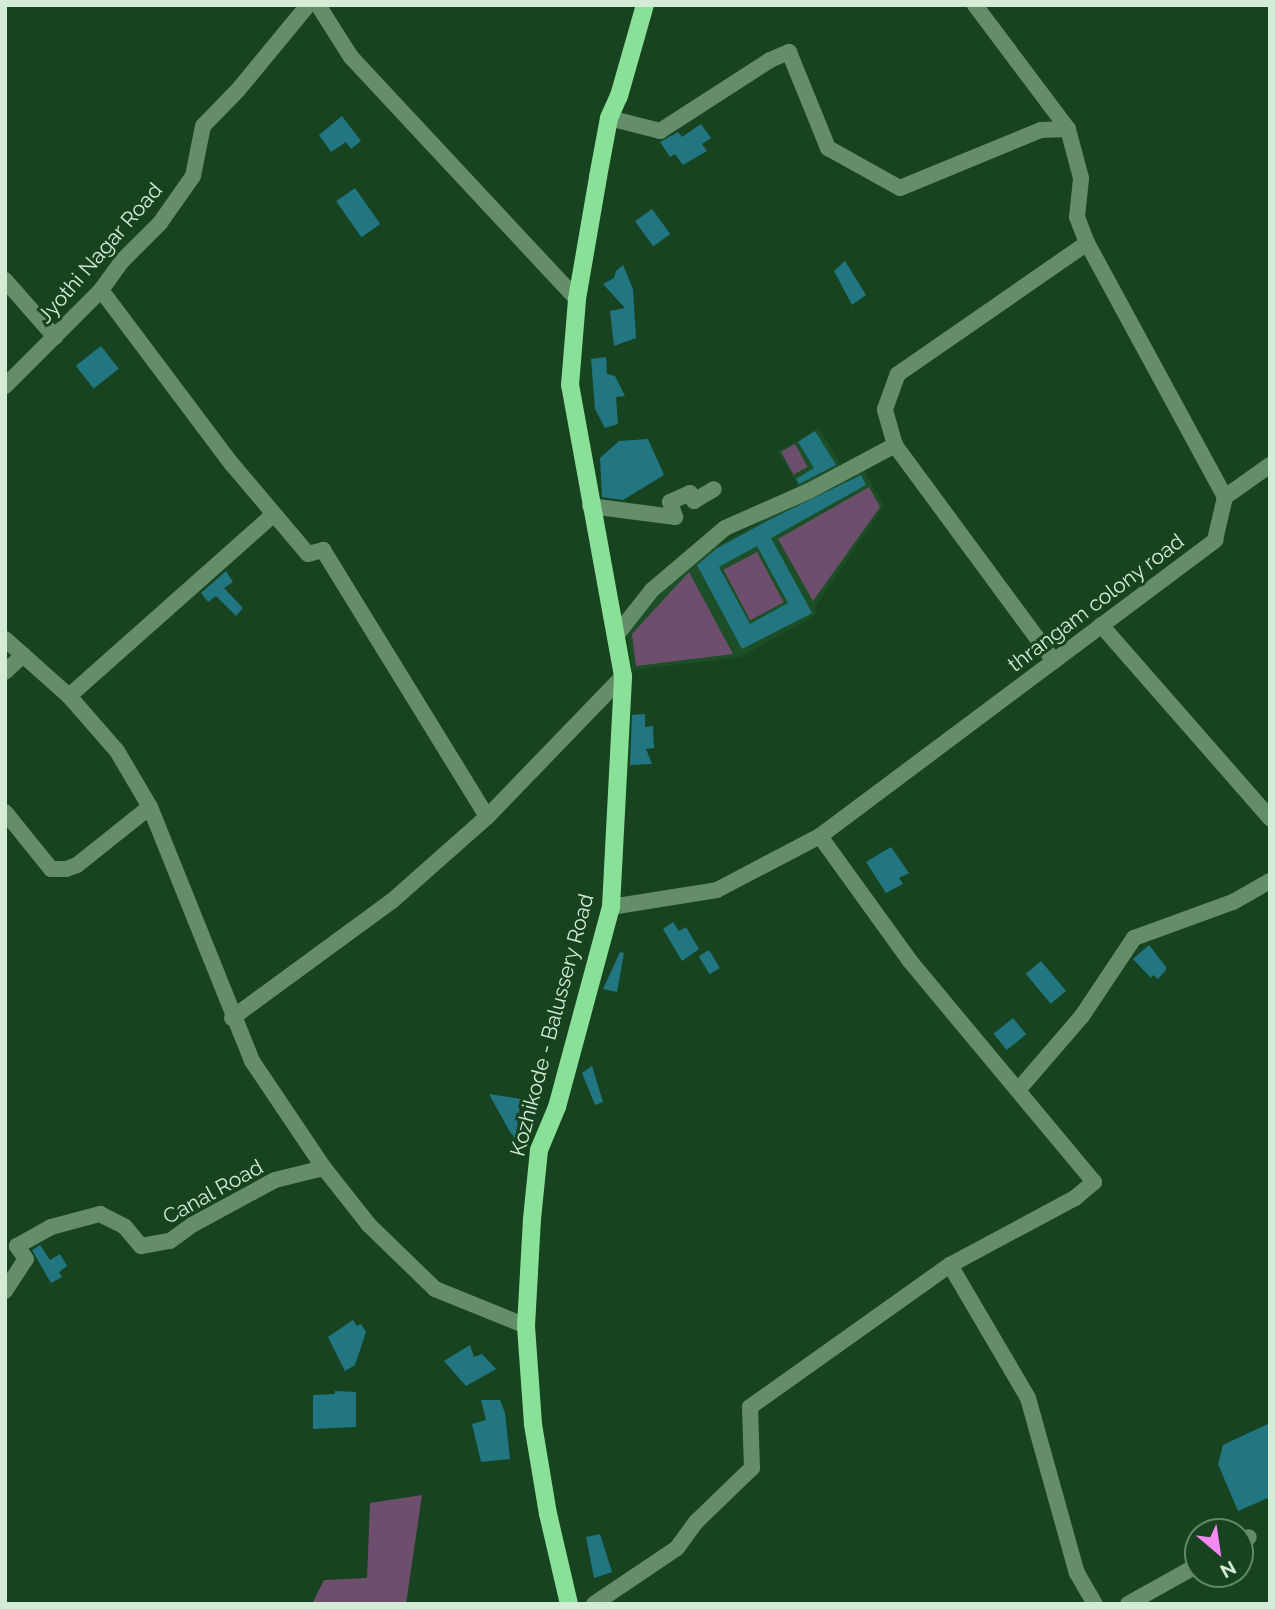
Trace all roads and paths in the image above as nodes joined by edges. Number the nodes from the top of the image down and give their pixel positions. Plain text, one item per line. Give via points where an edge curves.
1 (308, 5) edge
2 (318, 5) edge
3 (645, 5) edge
4 (975, 5) edge
5 (610, 118) junction
6 (1068, 129) junction
7 (1087, 243) junction
8 (5, 280) edge
9 (101, 290) junction
10 (577, 299) junction
11 (55, 337) junction
12 (5, 386) edge
13 (895, 445) junction
14 (1270, 465) edge
15 (714, 489) dead end
16 (1225, 498) junction
17 (590, 506) junction
18 (274, 514) junction
19 (1101, 625) junction
20 (615, 637) junction
21 (5, 639) edge
22 (23, 655) junction
23 (1054, 660) junction
24 (5, 673) edge
25 (623, 676) junction
26 (69, 695) junction
27 (150, 807) junction
28 (5, 812) edge
29 (487, 817) junction
30 (1270, 818) edge
31 (820, 836) junction
32 (1270, 881) edge
33 (611, 907) junction
34 (232, 1018) junction
35 (1019, 1089) junction
36 (324, 1168) junction
37 (950, 1265) junction
38 (5, 1291) edge
39 (526, 1326) junction
40 (1184, 1573) edge
41 (569, 1604) edge
42 (594, 1604) edge
43 (1095, 1604) edge
44 (1128, 1604) edge

1 - 9 street, Jyothi Nagar Road via 204,126 193,176 160,223
2 - 10 street via 351,57
3 - 5 main road, Kozhikode - Balussery Road
4 - 6 street
5 - 6 street via 660,131 789,52 828,148 900,188 1041,130
5 - 10 main road, Kozhikode - Balussery Road
6 - 7 street via 1081,178 1077,218
7 - 13 street via 898,374 885,409
7 - 16 street
8 - 11 street
9 - 11 street, Jyothi Nagar Road
9 - 18 street
10 - 17 main road, Kozhikode - Balussery Road via 570,385
11 - 12 street, Jyothi Nagar Road
13 - 20 street via 809,491 725,528 652,590
13 - 23 street
14 - 16 street
15 - 17 street via 694,501 690,493 670,502 675,517
16 - 19 street, thrangam colony road via 1215,540
17 - 20 main road, Kozhikode - Balussery Road
18 - 26 street
18 - 29 street via 308,554 323,550
19 - 23 street, thrangam colony road
19 - 30 street
20 - 25 main road, Kozhikode - Balussery Road
21 - 22 street
22 - 24 street
22 - 26 street
23 - 31 street, thrangam colony road
25 - 29 street
25 - 33 main road, Kozhikode - Balussery Road
26 - 27 street via 117,751
27 - 28 street via 77,865 65,869 51,869
27 - 34 street
29 - 34 street via 392,901
31 - 33 street, thrangam colony road via 718,890
31 - 35 street via 910,961
32 - 35 street via 1233,902 1134,938 1082,1016
33 - 39 main road, Kozhikode - Balussery Road via 557,1107 539,1150
34 - 36 street via 252,1061
35 - 37 street via 1094,1182 1075,1198
36 - 38 street, Canal Road via 275,1180 170,1241 141,1246 125,1227 100,1214 51,1227 16,1246 26,1259
36 - 39 street via 369,1225 435,1289
37 - 42 street via 750,1407 752,1468 696,1522 677,1548
37 - 43 street via 1028,1398 1077,1573
39 - 41 main road, Kozhikode - Balussery Road via 533,1424
40 - 44 street

